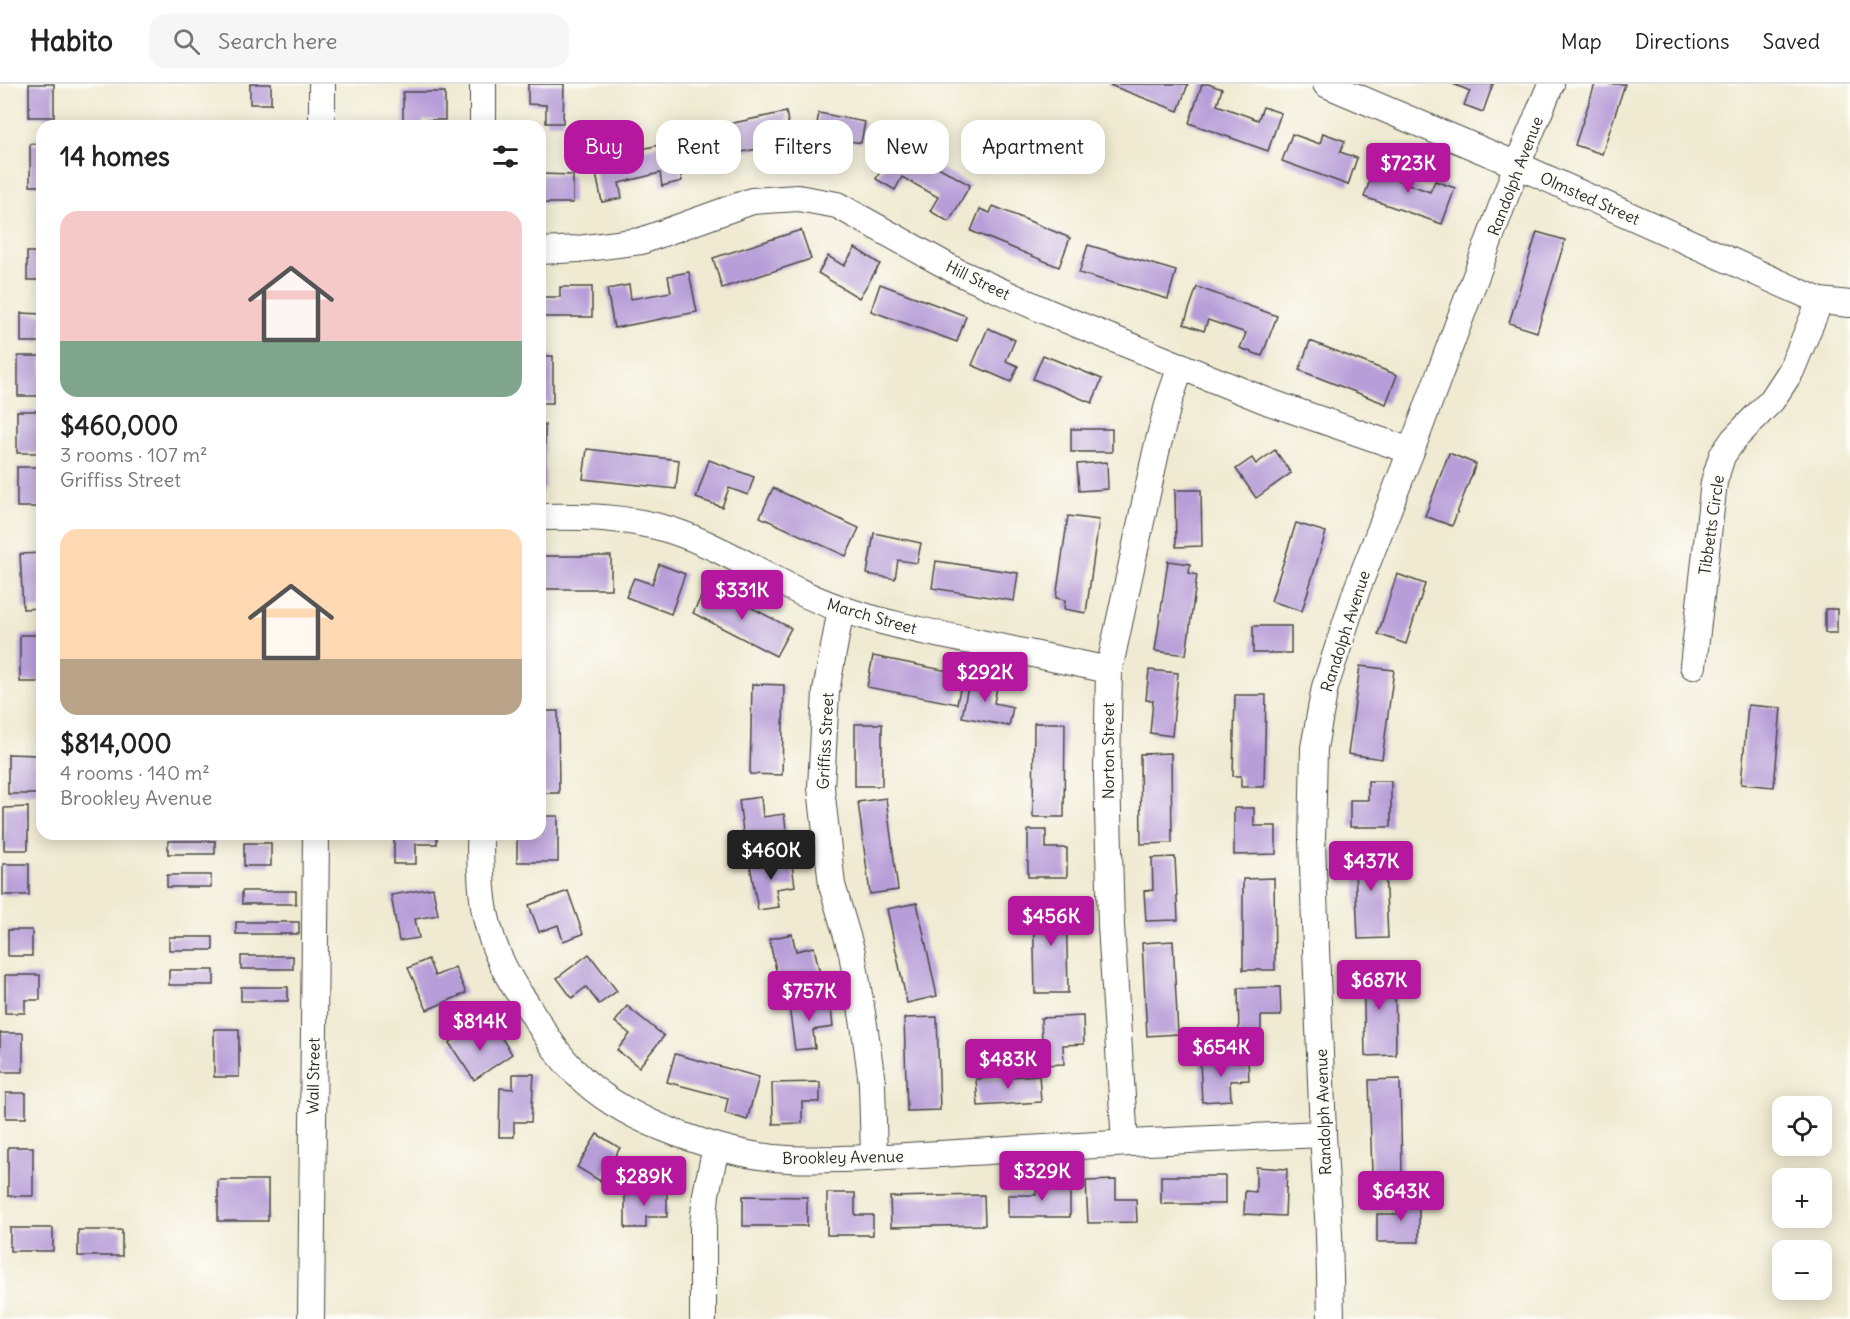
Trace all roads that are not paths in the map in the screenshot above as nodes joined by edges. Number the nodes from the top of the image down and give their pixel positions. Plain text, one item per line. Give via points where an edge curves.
1 (322, 84) edge
2 (483, 84) edge
3 (1551, 84) edge
4 (1337, 86) edge
5 (322, 120) edge
6 (483, 120) edge
7 (1517, 165) junction
8 (546, 251) edge
9 (1820, 301) junction
10 (1850, 304) edge
11 (1180, 366) junction
12 (1410, 451) junction
13 (546, 517) edge
14 (841, 609) junction
15 (1693, 666) dead end
16 (1109, 670) junction
17 (316, 840) edge
18 (480, 840) edge
19 (1323, 1134) junction
20 (1125, 1143) junction
21 (716, 1147) junction
22 (874, 1158) junction
23 (311, 1319) edge
24 (704, 1319) edge
25 (1331, 1319) edge

1 - 5 street
2 - 6 street
3 - 7 street, Randolph Avenue
4 - 7 street, Olmsted Street
7 - 9 street, Olmsted Street
7 - 12 street, Randolph Avenue
8 - 11 street, Hill Street via 641,241 752,201 798,198 837,205 958,272
9 - 10 street
9 - 15 street, Tibbetts Circle via 1785,381 1722,456 1714,482
11 - 12 street, Hill Street
11 - 16 street, Norton Street via 1156,452
12 - 19 street, Randolph Avenue via 1357,589 1325,687 1314,747 1312,841
13 - 14 street, March Street via 637,521 672,531
14 - 16 street, March Street
14 - 22 street, Griffiss Street via 826,692 821,788 832,885 852,953 866,1041 872,1083
16 - 20 street, Norton Street via 1111,926
17 - 23 street, Wall Street
18 - 21 street, Brookley Avenue via 480,884 490,936 512,984 559,1055 619,1106 642,1119
19 - 20 street, Brookley Avenue
19 - 25 street, Randolph Avenue
20 - 22 street, Brookley Avenue
21 - 22 street, Brookley Avenue via 788,1160
21 - 24 street via 706,1194

